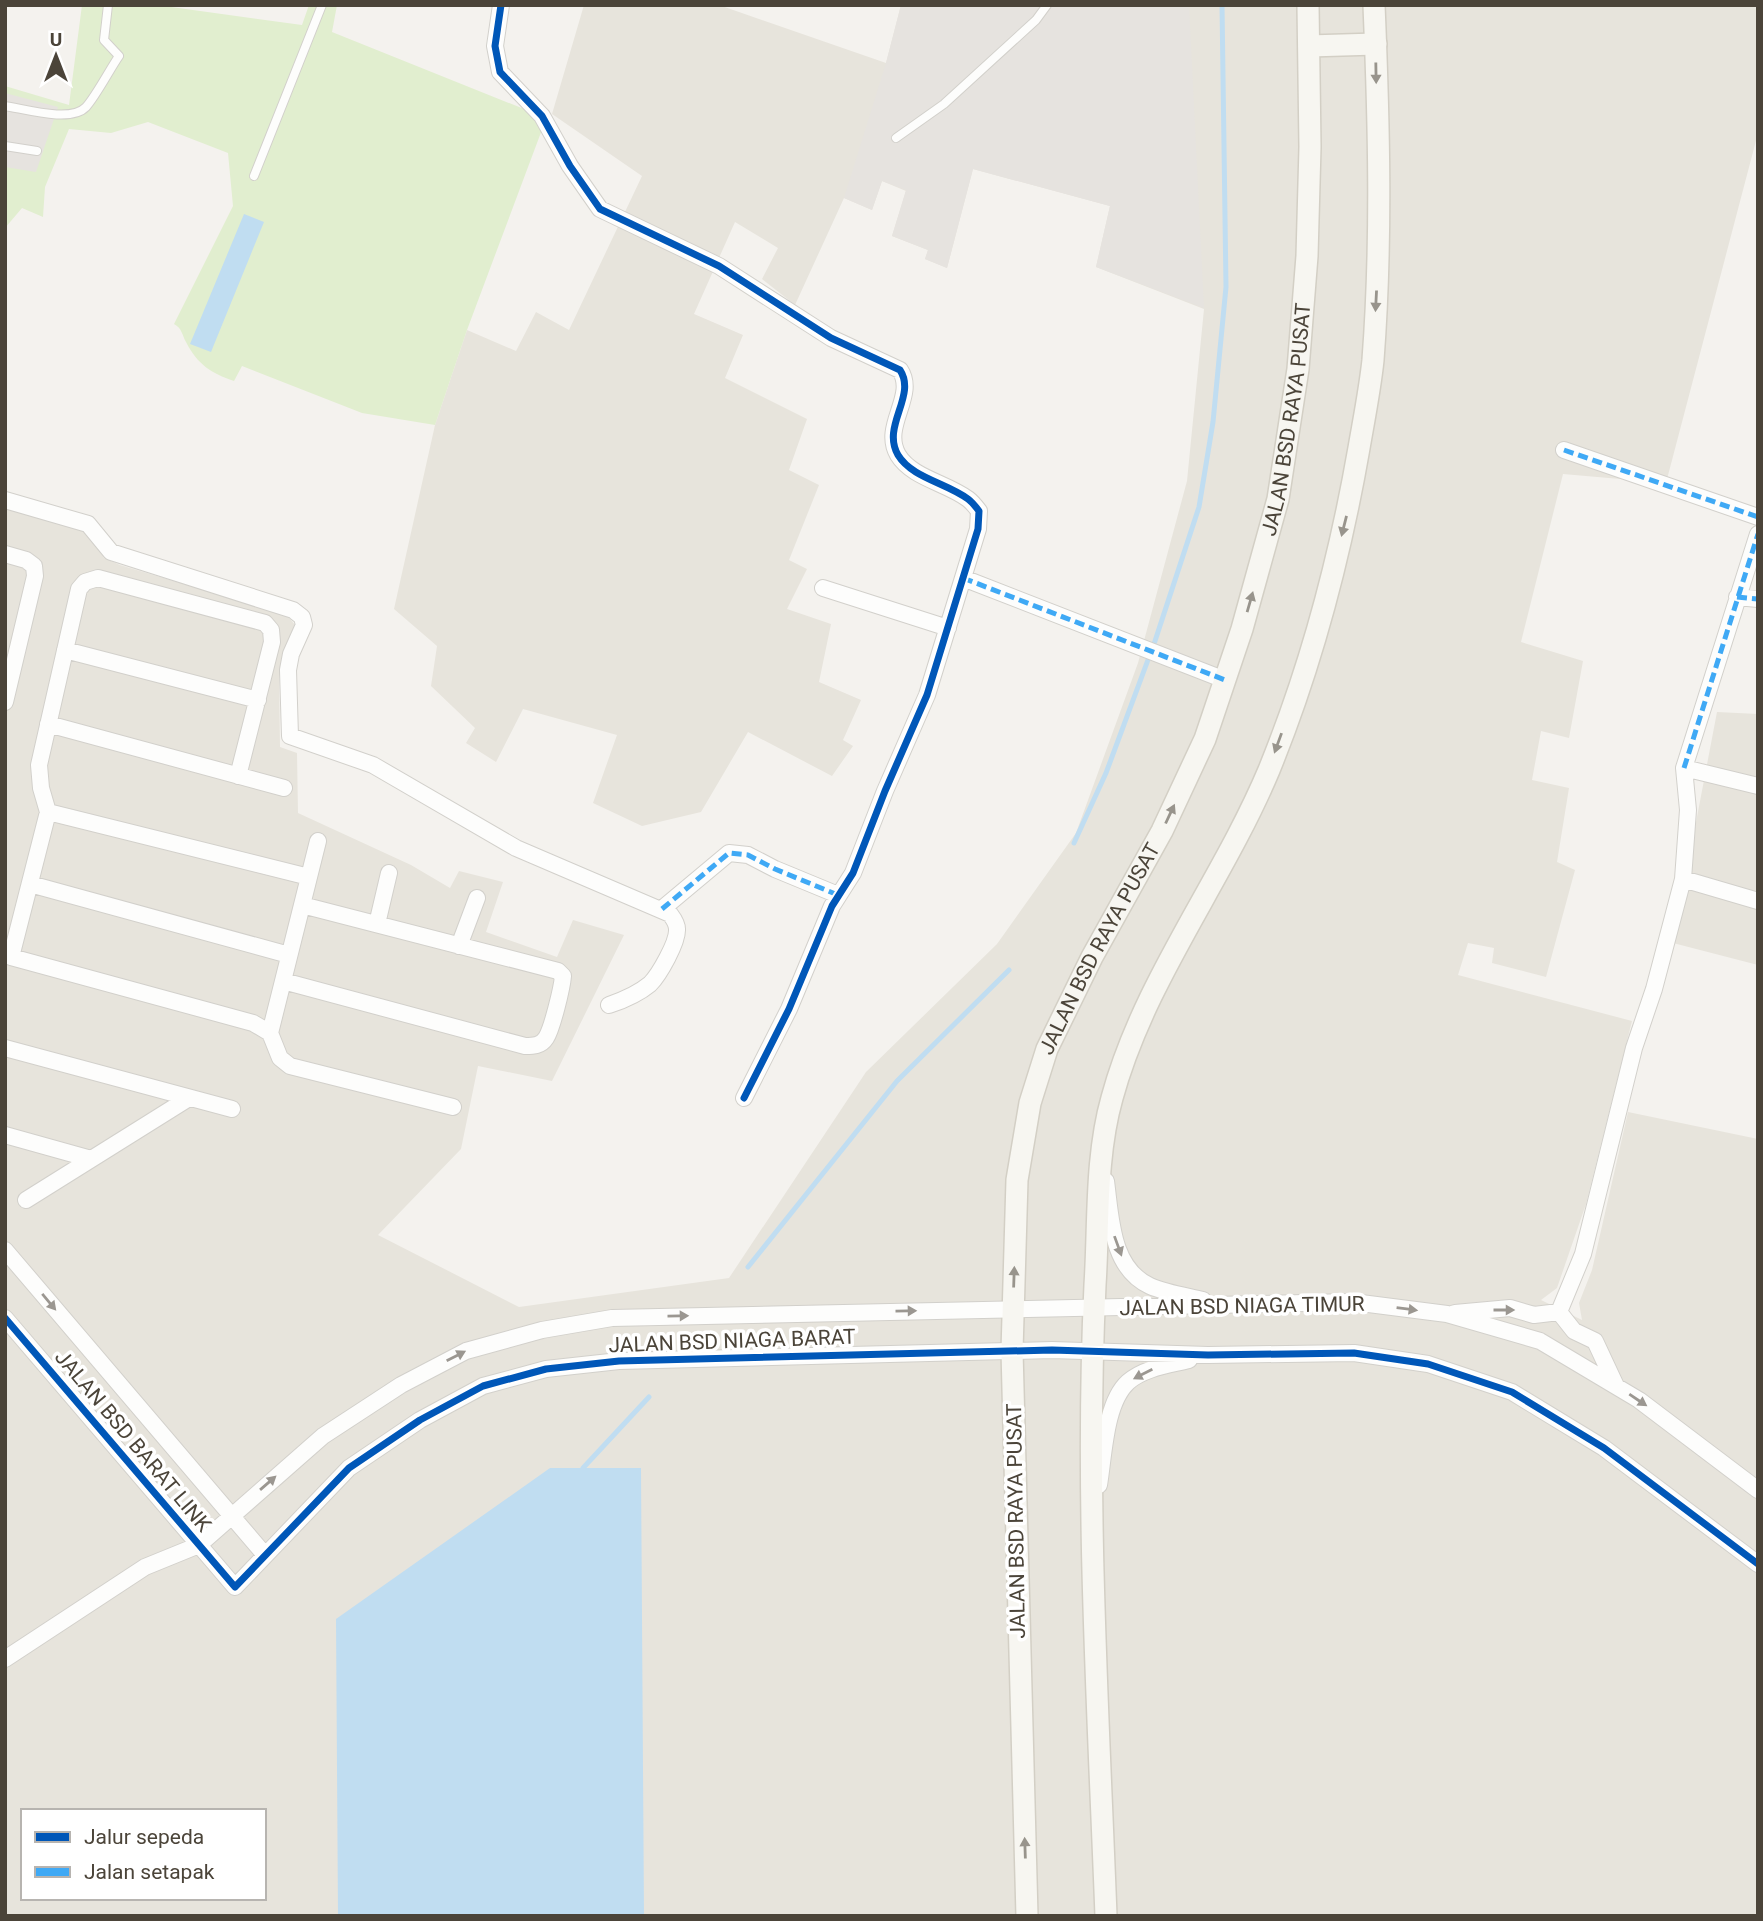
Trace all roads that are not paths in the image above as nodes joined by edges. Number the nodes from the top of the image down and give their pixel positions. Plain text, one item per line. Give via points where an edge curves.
1 (108, 5) edge
2 (322, 5) edge
3 (501, 5) edge
4 (1047, 5) edge
5 (1308, 5) edge
6 (1374, 5) edge
7 (1376, 44) junction
8 (1309, 46) junction
9 (5, 106) edge
10 (897, 138) dead end
11 (5, 146) edge
12 (37, 151) dead end
13 (254, 176) dead end
14 (1564, 450) dead end
15 (5, 500) edge
16 (1758, 517) edge
17 (1758, 534) edge
18 (5, 554) edge
19 (963, 578) junction
20 (822, 588) dead end
21 (1737, 597) junction
22 (1758, 599) edge
23 (948, 628) junction
24 (12, 638) edge
25 (65, 650) junction
26 (1225, 680) junction
27 (258, 700) junction
28 (5, 702) edge
29 (48, 724) junction
30 (1684, 768) junction
31 (238, 776) junction
32 (1758, 786) edge
33 (284, 788) dead end
34 (48, 812) junction
35 (318, 841) dead end
36 (389, 873) dead end
37 (309, 877) junction
38 (1683, 879) junction
39 (30, 884) junction
40 (838, 895) junction
41 (477, 898) dead end
42 (1758, 901) edge
43 (302, 905) junction
44 (662, 909) junction
45 (377, 924) junction
46 (459, 946) junction
47 (289, 954) junction
48 (8, 956) edge
49 (283, 981) junction
50 (610, 1005) dead end
51 (270, 1033) junction
52 (5, 1048) edge
53 (189, 1098) junction
54 (744, 1098) dead end
55 (453, 1107) dead end
56 (232, 1110) dead end
57 (5, 1135) edge
58 (1102, 1155) junction
59 (91, 1159) junction
60 (26, 1200) dead end
61 (5, 1250) edge
62 (1221, 1305) junction
63 (1013, 1308) junction
64 (1094, 1308) junction
65 (1559, 1312) junction
66 (1447, 1314) junction
67 (5, 1318) edge
68 (1012, 1351) junction
69 (1093, 1351) junction
70 (1208, 1355) junction
71 (1616, 1386) junction
72 (1758, 1490) edge
73 (231, 1516) junction
74 (1092, 1525) junction
75 (199, 1545) junction
76 (265, 1555) junction
77 (1758, 1564) edge
78 (235, 1587) joint
79 (5, 1659) edge
80 (1027, 1916) edge
81 (1105, 1916) edge

1 - 9 lane via 103,40 119,55 85,109 52,114
2 - 13 lane
3 - 19 street via 495,46 500,72 542,116 600,209 719,266 831,338 900,370 904,395 893,430 899,457 968,499 979,511
4 - 10 lane via 944,104
5 - 8 main road, JALAN BSD RAYA PUSAT
6 - 7 main road
7 - 8 main road
7 -> 58 main road via 1380,247 1372,366 1350,500 1311,652 1268,771 1127,1050 1110,1102
26 -> 8 main road, JALAN BSD RAYA PUSAT via 1278,499 1298,369 1307,256
11 - 12 lane
14 - 16 street
15 - 44 street via 88,524 111,552 293,610 304,625 288,670 290,736 373,765 516,848
17 - 21 street
18 - 24 street via 26,560 34,566 35,576
19 - 23 street
19 - 26 street
20 - 23 street
21 - 22 street
21 - 30 street
23 - 40 street via 927,695 853,873
24 - 28 street
25 - 27 street
25 - 27 street via 79,589 98,578 265,623 272,642
25 - 29 street
63 -> 26 main road, JALAN BSD RAYA PUSAT via 1017,1180 1030,1102 1047,1049 1162,831 1205,739
27 - 31 street
29 - 31 street
29 - 34 street via 39,765
30 - 32 street
30 - 38 street via 1688,810
31 - 33 street
34 - 37 street
34 - 39 street
35 - 37 street
36 - 45 street
37 - 43 street
38 - 42 street
38 - 65 street via 1634,1048 1583,1254
39 - 47 street
39 - 48 street
40 - 44 street via 748,855 729,853
40 - 54 street
41 - 46 street
43 - 45 street
43 - 47 street
44 - 50 street via 677,929 664,964 642,990
45 - 46 street
46 - 49 street via 563,976 546,1039 537,1046 525,1046
47 - 49 street
48 - 51 street via 253,1023
49 - 51 street
51 - 55 street via 280,1058 290,1066
52 - 53 street
53 - 56 street
53 - 59 street
57 - 59 street
58 -> 62 street via 1115,1244 1129,1270 1150,1286
58 - 64 main road
59 - 60 street
61 -> 73 street, JALAN BSD BARAT LINK
62 - 64 street, JALAN BSD NIAGA TIMUR
62 -> 66 street, JALAN BSD NIAGA TIMUR via 1353,1302
63 - 64 street, JALAN BSD NIAGA TIMUR
63 - 68 main road, JALAN BSD RAYA PUSAT
73 -> 63 street, JALAN BSD NIAGA BARAT via 323,1436 401,1385 466,1351 542,1330 612,1318
64 - 69 main road
66 -> 65 street via 1510,1308 1534,1315
65 - 71 street via 1574,1331 1595,1341
66 - 71 street, JALAN BSD NIAGA TIMUR via 1540,1341
67 - 75 street, JALAN BSD BARAT LINK
68 - 69 street, JALAN BSD NIAGA BARAT
68 - 76 street, JALAN BSD NIAGA BARAT via 619,1361 546,1369 483,1386 420,1420 349,1468
80 -> 68 main road, JALAN BSD RAYA PUSAT
69 - 70 street, JALAN BSD NIAGA TIMUR
69 - 74 main road
70 -> 74 street via 1152,1370 1129,1382 1113,1403
70 - 77 street, JALAN BSD NIAGA TIMUR via 1354,1353 1428,1364 1512,1392 1604,1448
71 -> 72 street, JALAN BSD NIAGA TIMUR
73 - 75 street, JALAN BSD NIAGA BARAT
73 - 76 street, JALAN BSD BARAT LINK
74 - 81 main road
75 - 78 street, JALAN BSD BARAT LINK
75 - 79 street via 145,1567
76 - 78 street, JALAN BSD NIAGA BARAT

